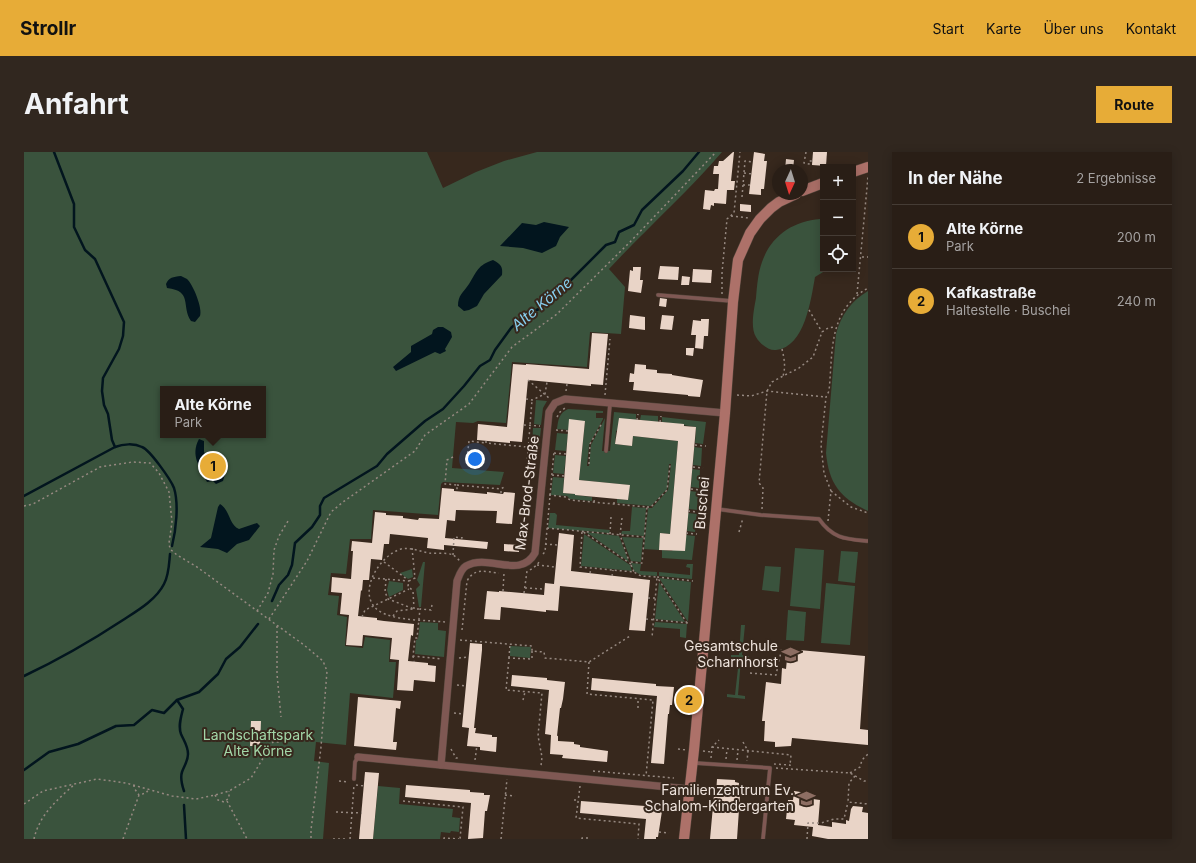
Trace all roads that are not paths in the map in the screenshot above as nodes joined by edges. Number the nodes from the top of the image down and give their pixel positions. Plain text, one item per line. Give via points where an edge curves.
1 (868, 167) edge
2 (856, 171) edge
3 (820, 184) edge
4 (808, 189) edge
5 (783, 200) edge
6 (658, 295) dead end
7 (733, 302) junction
8 (610, 404) junction
9 (725, 413) junction
10 (606, 451) dead end
11 (716, 509) junction
12 (868, 541) edge
13 (358, 757) joint
14 (693, 763) junction
15 (441, 765) junction
16 (354, 779) dead end
17 (689, 789) junction
18 (684, 839) edge
19 (763, 839) edge

1 - 2 street
3 - 4 street
5 - 7 street, Buschei via 771,208 750,233 738,260
6 - 7 lane
7 - 9 street, Buschei
8 - 9 street
8 - 10 lane
8 - 15 street, Max-Brod-Straße via 565,399 555,403 549,412 538,528 532,559 518,566 476,563 466,566 460,572 457,581
9 - 11 street, Buschei
11 - 12 lane via 819,519 841,538
11 - 14 street, Buschei
13 - 15 street
13 - 16 lane via 355,762
14 - 17 street, Buschei
14 - 19 lane via 770,768
15 - 17 street
17 - 18 street, Buschei

